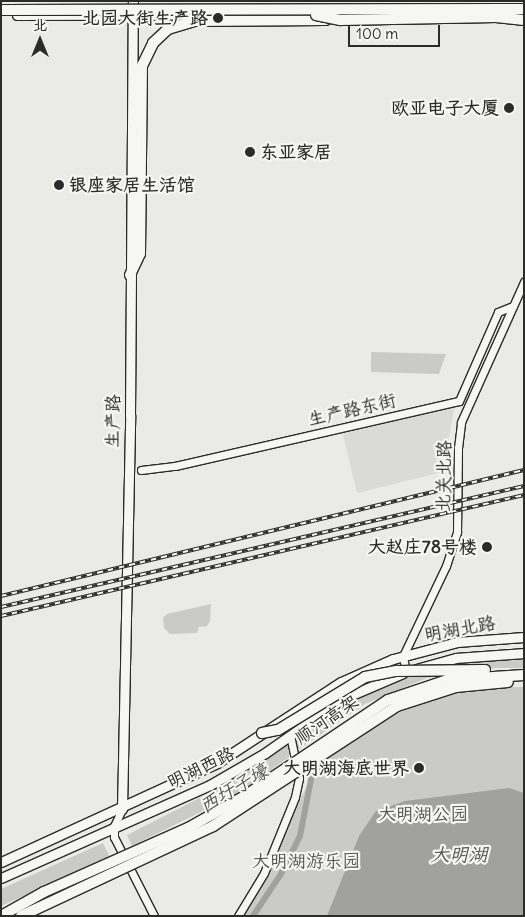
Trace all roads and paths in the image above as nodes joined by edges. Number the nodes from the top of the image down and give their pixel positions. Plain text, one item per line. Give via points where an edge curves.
1 (132, 1) edge
2 (1, 10) edge
3 (435, 10) junction
4 (524, 10) edge
5 (267, 12) junction
6 (1, 14) edge
7 (133, 16) junction
8 (524, 16) edge
9 (496, 17) junction
10 (340, 20) junction
11 (382, 20) junction
12 (524, 20) edge
13 (524, 24) edge
14 (130, 276) junction
15 (524, 282) edge
16 (513, 306) junction
17 (141, 470) dead end
18 (524, 637) edge
19 (524, 653) edge
20 (403, 656) junction
21 (524, 670) edge
22 (406, 672) junction
23 (524, 675) edge
24 (524, 682) edge
25 (262, 733) junction
26 (290, 735) junction
27 (122, 809) junction
28 (114, 826) junction
29 (1, 862) edge
30 (1, 878) edge
31 (1, 916) edge
32 (21, 916) edge
33 (154, 916) edge
34 (238, 916) edge

1 - 7 main road, 生产路
2 - 5 highway, bridge
3 - 4 highway, bridge
3 - 5 highway, bridge
3 - 11 highway, bridge
5 - 10 highway, bridge
6 - 7 main road
7 - 8 main road via 443,13
7 - 14 main road, 生产路
9 - 11 highway, bridge
9 - 12 highway, bridge
9 - 13 highway, bridge
10 - 11 highway, bridge
10 - 14 highway, bridge via 194,20 177,24 159,36 142,66 140,254
14 - 27 main road, 生产路
15 - 16 street, 北关北路
16 - 17 street, 生产路东街 via 498,312 459,401 175,466
16 - 20 street, 北关北路 via 462,422 458,448 459,517 453,548
18 - 20 main road, 明湖北路 via 457,642
19 - 22 main road, 明湖北路 via 456,658
20 - 22 street
20 - 25 main road, 明湖西路 via 341,682
21 - 25 highway, bridge via 382,673 349,685 278,730
22 - 26 main road, 明湖西路 via 342,699
23 - 31 highway, 顺河高架, bridge via 448,680 388,700 245,796 188,828 44,892
24 - 32 highway, 顺河高架, bridge via 456,687 397,706 213,826
25 - 27 main road, 明湖西路 via 217,763
26 - 28 main road, 明湖西路 via 210,785
26 - 34 street, bridge via 299,778 295,797 264,873
27 - 28 street, 生产路
27 - 29 main road, 明湖西路
28 - 30 main road, 明湖西路
28 - 33 street, bridge via 118,847

